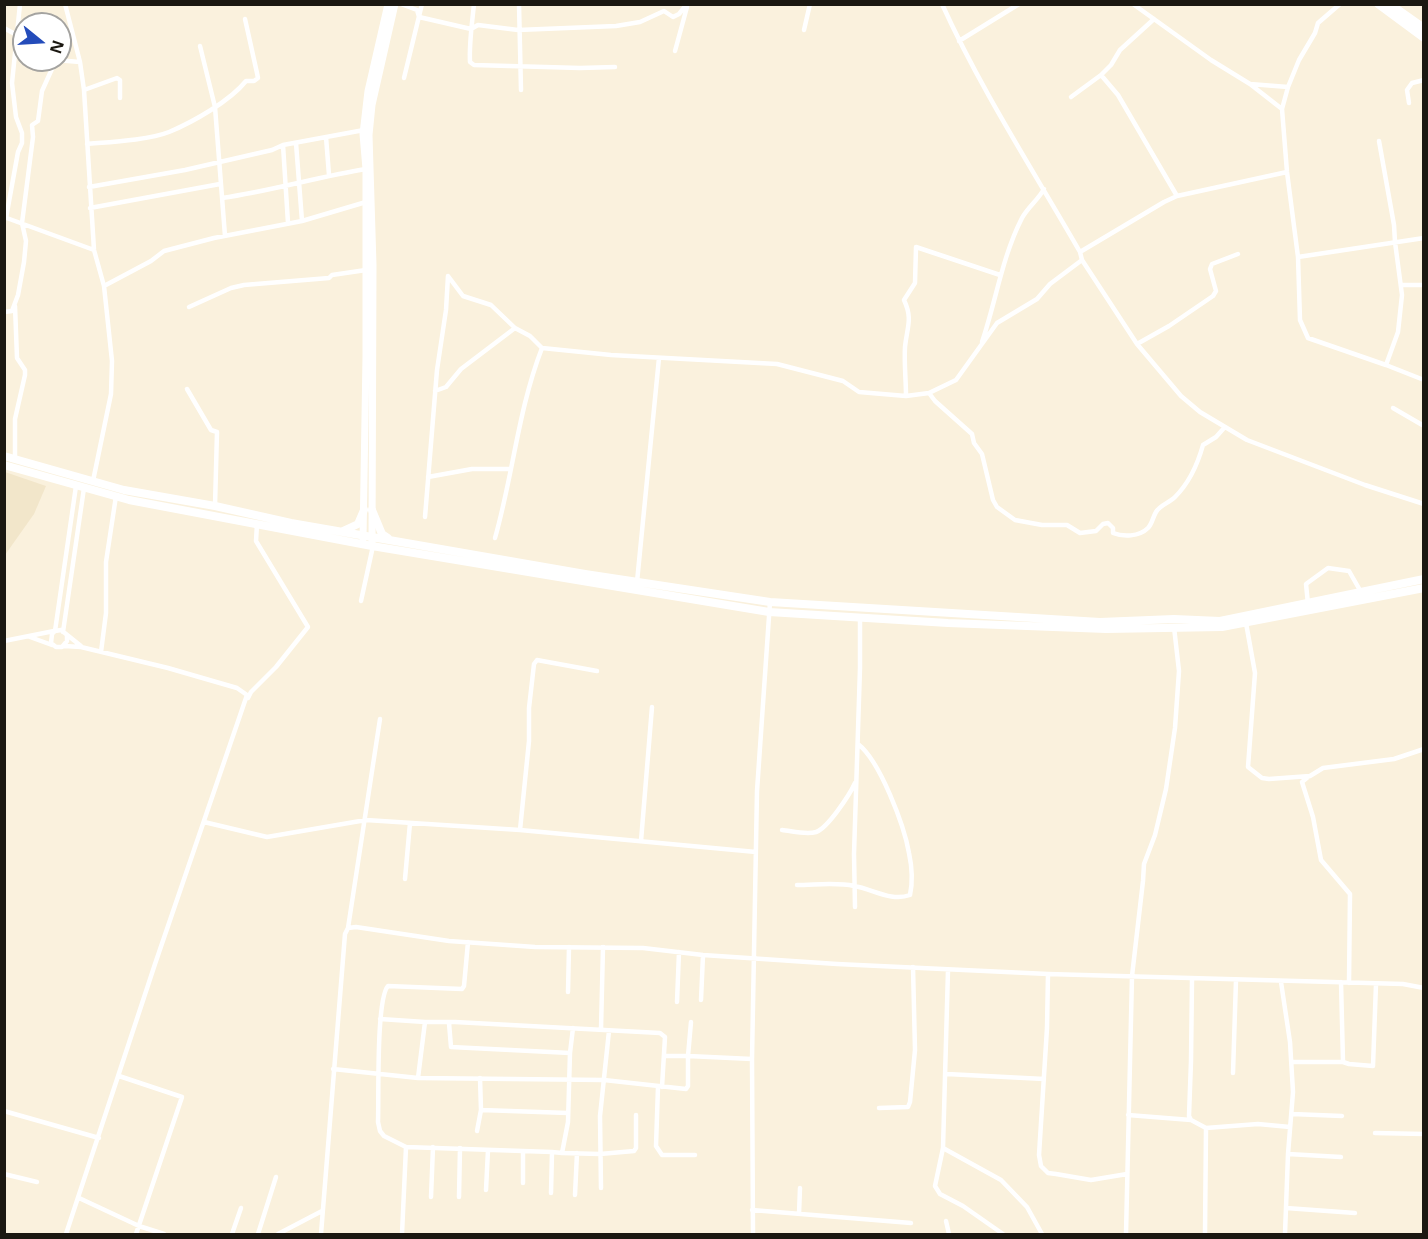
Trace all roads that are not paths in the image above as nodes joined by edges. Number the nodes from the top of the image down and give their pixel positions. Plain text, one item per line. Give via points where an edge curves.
1 (65, 4) edge
2 (388, 4) edge
3 (395, 4) edge
4 (401, 4) edge
5 (422, 4) edge
6 (474, 4) edge
7 (519, 4) edge
8 (687, 4) edge
9 (810, 4) edge
10 (942, 4) edge
11 (1019, 4) edge
12 (1133, 4) edge
13 (1340, 4) edge
14 (1378, 4) edge
15 (1390, 4) edge
16 (419, 17) junction
17 (245, 19) dead end
18 (1154, 19) junction
19 (1424, 28) edge
20 (471, 29) junction
21 (518, 30) junction
22 (804, 30) dead end
23 (1424, 38) edge
24 (959, 41) junction
25 (200, 46) dead end
26 (675, 51) dead end
27 (72, 61) edge
28 (80, 62) junction
29 (520, 67) junction
30 (615, 67) dead end
31 (14, 72) edge
32 (51, 72) edge
33 (1101, 75) junction
34 (404, 78) dead end
35 (1424, 80) edge
36 (1250, 84) junction
37 (1288, 87) junction
38 (84, 90) junction
39 (521, 90) dead end
40 (1071, 96) dead end
41 (120, 98) dead end
42 (1409, 104) dead end
43 (215, 107) junction
44 (1282, 109) junction
45 (364, 130) junction
46 (326, 137) junction
47 (1379, 141) dead end
48 (296, 143) junction
49 (87, 144) junction
50 (283, 145) junction
51 (219, 162) junction
52 (366, 169) junction
53 (1287, 172) junction
54 (329, 175) junction
55 (298, 182) junction
56 (220, 184) junction
57 (285, 186) junction
58 (89, 187) junction
59 (1044, 189) junction
60 (1177, 196) junction
61 (222, 198) junction
62 (366, 202) junction
63 (90, 208) junction
64 (5, 217) edge
65 (302, 221) junction
66 (22, 224) junction
67 (288, 224) junction
68 (225, 236) junction
69 (1424, 238) edge
70 (1395, 242) junction
71 (94, 250) junction
72 (1080, 252) junction
73 (1238, 254) dead end
74 (1298, 257) junction
75 (1082, 260) junction
76 (366, 270) junction
77 (1000, 275) junction
78 (1401, 285) junction
79 (1424, 285) edge
80 (104, 286) junction
81 (16, 301) junction
82 (189, 307) dead end
83 (4, 312) edge
84 (515, 328) junction
85 (1137, 344) junction
86 (980, 347) junction
87 (542, 348) junction
88 (659, 358) junction
89 (1386, 365) junction
90 (1424, 380) edge
91 (187, 389) dead end
92 (435, 391) junction
93 (929, 393) junction
94 (906, 396) junction
95 (1393, 408) dead end
96 (1424, 426) edge
97 (1224, 428) junction
98 (4, 456) edge
99 (15, 459) junction
100 (4, 465) edge
101 (510, 470) junction
102 (428, 477) junction
103 (93, 481) junction
104 (80, 487) junction
105 (117, 496) junction
106 (1424, 504) edge
107 (215, 506) junction
108 (368, 510) junction
109 (425, 517) dead end
110 (257, 523) junction
111 (342, 532) junction
112 (495, 538) dead end
113 (392, 540) junction
114 (369, 542) junction
115 (551, 572) junction
116 (1424, 579) edge
117 (637, 582) junction
118 (1424, 588) edge
119 (1361, 592) junction
120 (361, 601) dead end
121 (770, 602) junction
122 (1308, 604) junction
123 (769, 612) junction
124 (860, 618) junction
125 (1246, 622) junction
126 (1174, 623) junction
127 (55, 631) junction
128 (65, 634) junction
129 (28, 636) junction
130 (4, 641) edge
131 (52, 645) junction
132 (64, 646) junction
133 (81, 647) junction
134 (101, 652) junction
135 (597, 671) dead end
136 (652, 706) dead end
137 (243, 712) junction
138 (380, 720) dead end
139 (858, 744) junction
140 (1424, 750) edge
141 (1310, 776) junction
142 (857, 780) junction
143 (366, 820) junction
144 (204, 822) junction
145 (410, 823) junction
146 (520, 830) junction
147 (782, 830) dead end
148 (641, 841) junction
149 (756, 852) junction
150 (405, 879) dead end
151 (797, 885) dead end
152 (854, 886) junction
153 (855, 907) dead end
154 (348, 928) junction
155 (468, 942) junction
156 (569, 947) junction
157 (603, 947) junction
158 (679, 952) junction
159 (703, 955) junction
160 (754, 957) junction
161 (913, 967) junction
162 (948, 970) junction
163 (1048, 974) junction
164 (1132, 976) junction
165 (1192, 979) junction
166 (1236, 980) junction
167 (1281, 982) junction
168 (1341, 982) junction
169 (1349, 983) junction
170 (1376, 984) junction
171 (1424, 988) edge
172 (568, 992) dead end
173 (701, 1000) dead end
174 (676, 1002) dead end
175 (380, 1019) junction
176 (425, 1022) junction
177 (691, 1022) dead end
178 (448, 1023) junction
179 (573, 1028) junction
180 (601, 1029) junction
181 (609, 1031) junction
182 (570, 1053) junction
183 (664, 1056) junction
184 (688, 1056) junction
185 (752, 1059) junction
186 (1292, 1062) junction
187 (1343, 1062) junction
188 (333, 1069) junction
189 (1233, 1073) dead end
190 (380, 1074) junction
191 (947, 1074) junction
192 (119, 1076) junction
193 (418, 1078) junction
194 (480, 1078) junction
195 (1044, 1079) junction
196 (568, 1080) junction
197 (604, 1080) junction
198 (660, 1087) junction
199 (879, 1108) dead end
200 (481, 1110) junction
201 (4, 1111) edge
202 (568, 1113) junction
203 (1292, 1114) junction
204 (636, 1115) dead end
205 (1128, 1115) junction
206 (1342, 1116) dead end
207 (1191, 1120) junction
208 (1290, 1127) junction
209 (1206, 1128) junction
210 (477, 1131) dead end
211 (1375, 1133) dead end
212 (1424, 1134) edge
213 (99, 1138) junction
214 (406, 1147) junction
215 (434, 1147) junction
216 (460, 1148) junction
217 (943, 1148) junction
218 (488, 1150) junction
219 (523, 1152) junction
220 (552, 1152) junction
221 (562, 1153) junction
222 (577, 1153) junction
223 (600, 1154) junction
224 (1288, 1154) junction
225 (695, 1155) dead end
226 (1341, 1157) dead end
227 (4, 1173) edge
228 (1127, 1174) junction
229 (276, 1177) dead end
230 (37, 1182) dead end
231 (523, 1183) dead end
232 (601, 1188) dead end
233 (800, 1188) dead end
234 (486, 1190) dead end
235 (551, 1193) dead end
236 (575, 1195) dead end
237 (431, 1197) dead end
238 (459, 1197) dead end
239 (79, 1198) junction
240 (241, 1208) dead end
241 (1286, 1208) junction
242 (752, 1210) junction
243 (322, 1211) junction
244 (1355, 1213) dead end
245 (799, 1214) junction
246 (946, 1221) dead end
247 (911, 1223) dead end
248 (139, 1226) junction
249 (66, 1234) edge
250 (136, 1234) edge
251 (164, 1234) edge
252 (232, 1234) edge
253 (258, 1234) edge
254 (278, 1234) edge
255 (321, 1234) edge
256 (402, 1234) edge
257 (753, 1234) edge
258 (949, 1234) edge
259 (1003, 1234) edge
260 (1042, 1234) edge
261 (1126, 1234) edge
262 (1205, 1234) edge
263 (1285, 1234) edge

1 - 28 street
2 - 45 street via 368,91
3 - 108 street via 369,135 373,255
4 - 16 street via 417,10
5 - 16 street
6 - 20 street
7 - 21 street
8 - 21 street via 673,17 664,10 624,25
8 - 26 street
9 - 22 street
10 - 24 street
11 - 24 street
12 - 18 street
13 - 37 street via 1318,24
14 - 23 highway
15 - 19 highway
16 - 20 street
16 - 34 street
17 - 43 street via 258,78 246,81 233,96
18 - 33 street via 1120,50
18 - 36 street
20 - 21 street via 477,25
20 - 29 street via 470,62
21 - 29 street
24 - 59 street
25 - 43 street
27 - 28 street
28 - 38 street
29 - 30 street
29 - 39 street
31 - 64 street via 12,87 22,143
32 - 66 street via 42,91 38,121 32,126
33 - 40 street
33 - 60 street via 1118,95
35 - 42 street via 1412,83 1407,90
36 - 37 street
36 - 44 street
37 - 44 street
38 - 41 street via 117,78
38 - 49 street
43 - 49 street via 168,132
43 - 51 street
44 - 53 street
45 - 46 street
45 - 52 street
46 - 48 street
46 - 54 street
47 - 70 street
48 - 50 street
48 - 55 street
49 - 58 street
50 - 51 street
50 - 57 street
51 - 56 street
51 - 58 street
52 - 54 street
52 - 62 street
53 - 60 street
53 - 74 street
54 - 55 street
55 - 57 street
55 - 65 street
56 - 61 street
56 - 63 street
57 - 61 street
57 - 67 street
58 - 63 street
59 - 72 street
59 - 77 street via 1023,217
60 - 72 street
61 - 68 street
62 - 65 street
62 - 76 street
63 - 71 street
64 - 66 street
65 - 67 street
66 - 71 street
66 - 81 street via 26,241
67 - 68 street
68 - 80 street via 164,251
69 - 70 street
70 - 74 street
70 - 78 street
71 - 80 street
72 - 75 street
73 - 85 street via 1212,264 1216,291 1213,296
74 - 89 street via 1300,320 1308,338
75 - 85 street
75 - 86 street via 1037,299 997,323
76 - 82 street via 329,278 244,285
76 - 108 street
77 - 86 street
77 - 94 street via 916,247 915,283 904,300 910,312 905,348
78 - 79 street
78 - 89 street via 1398,332
80 - 103 street via 112,361 111,394
81 - 83 street via 12,311
81 - 99 street via 17,358 25,375 15,419
84 - 87 street
84 - 92 street via 461,369 446,387
84 - 92 street via 491,305 463,296 448,276
85 - 97 street via 1181,396
86 - 93 street via 956,380
87 - 88 street
87 - 101 street via 521,416
88 - 94 street via 777,364 843,381 859,392
88 - 117 street
89 - 90 street
91 - 107 street via 211,430 217,432
92 - 102 street
93 - 94 street
93 - 97 street via 972,434 997,507 1015,520 1067,525 1080,533 1096,531 1108,523 1113,533 1121,536 1150,527 1156,512 1186,483 1203,445
95 - 96 street
97 - 106 street via 1365,485
98 - 99 main road
99 - 103 main road
100 - 104 main road
101 - 102 street via 472,469
101 - 112 street
102 - 109 street
103 - 107 main road via 131,492
104 - 105 main road
104 - 127 street
104 - 128 street
105 - 110 main road
105 - 134 street via 106,562
107 - 111 main road
108 - 111 main road via 358,524
108 - 113 main road via 382,534
108 - 114 street
110 - 114 main road
110 - 137 street via 256,541 308,627 251,692
111 - 114 main road
113 - 114 main road
113 - 115 main road
114 - 115 main road
114 - 120 street
115 - 117 main road
115 - 123 main road
116 - 119 main road
117 - 121 main road
118 - 125 main road
119 - 122 main road
119 - 122 street via 1349,571 1329,568 1306,584
121 - 123 street
121 - 126 main road
122 - 126 main road via 1220,621
123 - 124 main road
123 - 149 street
124 - 126 main road via 1107,629
124 - 139 street
125 - 126 main road via 1222,627
125 - 141 street via 1255,684 1248,767 1262,778
126 - 164 street via 1179,671 1175,728 1166,789 1144,864
127 - 128 street
127 - 129 street
127 - 131 street via 50,637
128 - 132 street
128 - 133 street
129 - 130 street
129 - 131 street
131 - 132 street
132 - 133 street
133 - 134 street
134 - 137 street via 237,687 247,695
135 - 146 street via 537,660 534,664
136 - 148 street
137 - 144 street
138 - 143 street
139 - 142 street
139 - 152 street via 870,756 891,800 909,853 911,884 910,895 901,897 883,896
140 - 141 street via 1394,759 1323,768
141 - 169 street via 1302,782 1321,860 1350,894
142 - 147 street via 847,799 820,831
142 - 152 street
143 - 144 street via 267,837
143 - 145 street
143 - 154 street
144 - 192 street
145 - 146 street
145 - 150 street
146 - 148 street
148 - 149 street
149 - 160 street
151 - 152 street
152 - 153 street
154 - 155 street
154 - 188 street
155 - 156 street
155 - 175 street via 462,989 387,986
156 - 157 street
156 - 172 street
157 - 158 street
157 - 180 street
158 - 159 street
158 - 174 street
159 - 160 street
159 - 173 street
160 - 161 street
160 - 185 street
161 - 162 street
161 - 199 street via 915,1050 910,1102 908,1107
162 - 163 street
162 - 191 street
163 - 164 street
163 - 195 street
164 - 165 street
164 - 205 street
165 - 166 street
165 - 207 street
166 - 167 street
166 - 189 street
167 - 168 street
167 - 186 street
168 - 169 street
168 - 187 street
169 - 170 street
170 - 171 street
170 - 187 street via 1373,1066
175 - 176 street
175 - 190 street
176 - 178 street
176 - 193 street
177 - 184 street
178 - 179 street
178 - 182 street via 452,1047
179 - 180 street
179 - 182 street
180 - 181 street
181 - 183 street via 662,1034
181 - 197 street
182 - 196 street
183 - 184 street
183 - 198 street
184 - 185 street
184 - 198 street via 687,1088
185 - 242 street
186 - 187 street
186 - 203 street
188 - 190 street
188 - 243 street
190 - 193 street
190 - 214 street via 380,1131
191 - 195 street
191 - 217 street
192 - 213 street
192 - 248 street via 182,1097
193 - 194 street
194 - 196 street
194 - 200 street
195 - 228 street via 1041,1166 1048,1173 1091,1180
196 - 197 street
196 - 202 street
197 - 198 street
197 - 223 street
198 - 225 street via 658,1151 662,1155
200 - 202 street
200 - 210 street
201 - 213 street
202 - 221 street
203 - 206 street
203 - 208 street
204 - 223 street via 634,1151
205 - 207 street
205 - 228 street
207 - 209 street
208 - 209 street via 1258,1124
208 - 224 street
209 - 262 street
211 - 212 street
213 - 239 street
214 - 215 street
214 - 256 street
215 - 216 street
215 - 237 street
216 - 218 street
216 - 238 street
217 - 259 street via 935,1186 940,1194
217 - 260 street via 1001,1180 1027,1207
218 - 219 street
218 - 234 street
219 - 220 street
219 - 231 street
220 - 221 street
220 - 235 street
221 - 222 street
222 - 223 street
222 - 236 street
223 - 232 street
224 - 226 street
224 - 241 street
227 - 230 street
228 - 261 street
229 - 253 street
233 - 245 street
239 - 248 street
239 - 249 street
240 - 252 street
241 - 244 street
241 - 263 street
242 - 245 street
242 - 257 street
243 - 254 street
243 - 255 street
245 - 247 street
246 - 258 street
248 - 250 street
248 - 251 street

